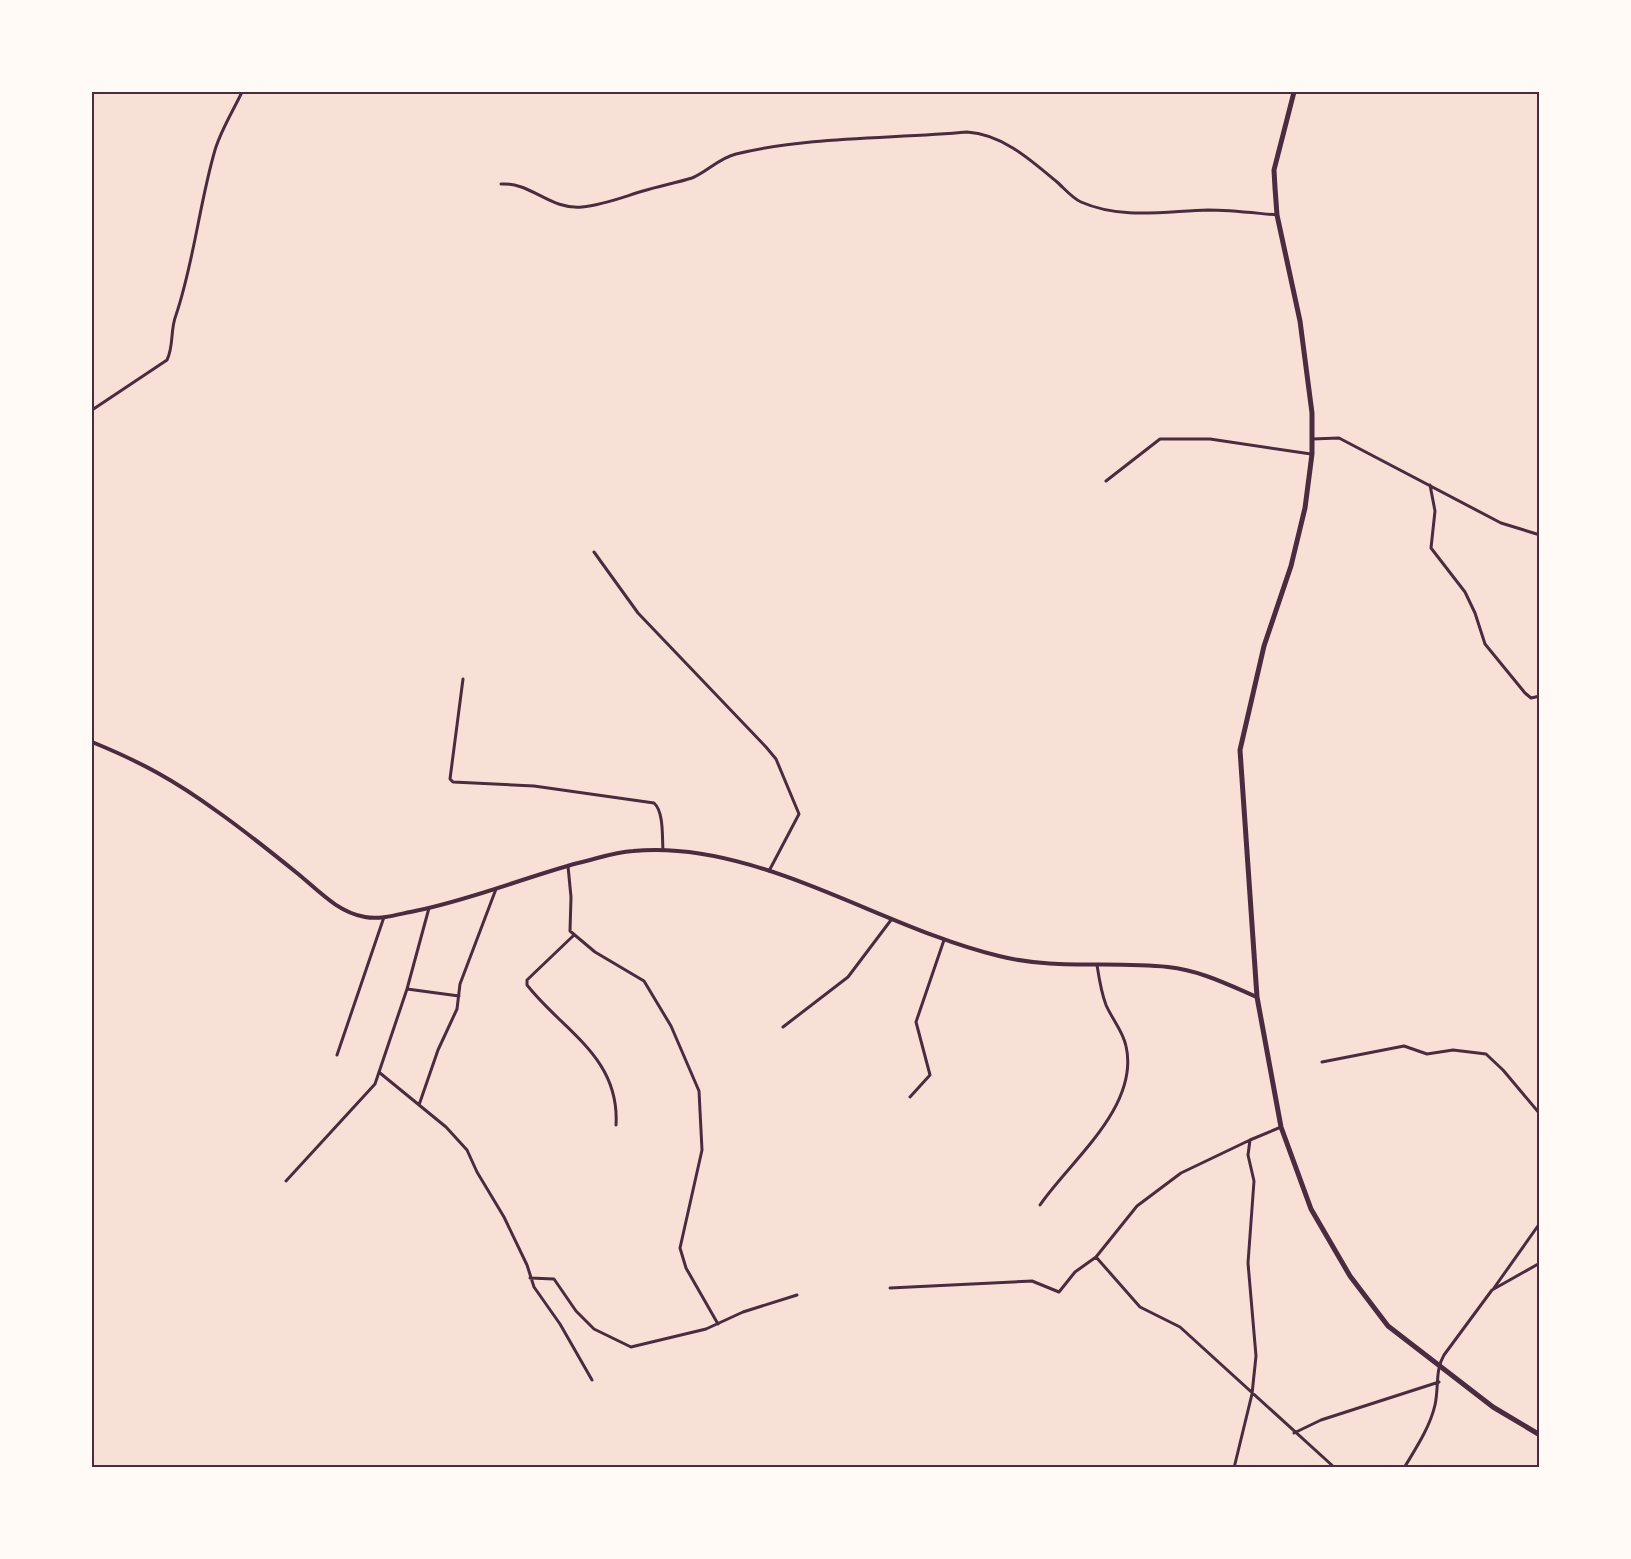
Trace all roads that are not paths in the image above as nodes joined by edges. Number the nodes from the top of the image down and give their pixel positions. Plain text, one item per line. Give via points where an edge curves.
1 (242, 92) edge
2 (1294, 92) edge
3 (501, 184) dead end
4 (1277, 215) junction
5 (92, 410) edge
6 (1312, 439) junction
7 (1312, 454) junction
8 (1106, 481) dead end
9 (1430, 485) junction
10 (1539, 535) edge
11 (594, 552) dead end
12 (463, 679) dead end
13 (1539, 696) edge
14 (92, 742) edge
15 (663, 850) junction
16 (568, 866) junction
17 (769, 871) junction
18 (496, 887) junction
19 (429, 908) junction
20 (384, 916) junction
21 (891, 920) junction
22 (573, 936) junction
23 (944, 940) junction
24 (1096, 963) junction
25 (407, 989) junction
26 (459, 996) junction
27 (1257, 997) junction
28 (783, 1027) dead end
29 (338, 1055) dead end
30 (1322, 1062) dead end
31 (380, 1073) junction
32 (910, 1097) dead end
33 (419, 1105) junction
34 (1539, 1114) edge
35 (616, 1125) dead end
36 (1281, 1128) junction
37 (1250, 1140) junction
38 (286, 1181) dead end
39 (1040, 1205) dead end
40 (1539, 1223) edge
41 (1096, 1257) junction
42 (1539, 1263) edge
43 (530, 1278) junction
44 (890, 1288) dead end
45 (1492, 1290) junction
46 (797, 1295) dead end
47 (718, 1324) junction
48 (1438, 1366) junction
49 (591, 1380) dead end
50 (1439, 1382) junction
51 (1252, 1394) junction
52 (1294, 1433) junction
53 (1539, 1435) edge
54 (1234, 1467) edge
55 (1335, 1467) edge
56 (1404, 1467) edge

1 - 5 street via 216,146 209,171 188,280 174,318 171,352 166,360
2 - 4 main road via 1274,170
3 - 4 street via 525,187 561,207 582,207 693,177 733,154 790,142 978,132 1027,156 1079,201 1095,207 1138,214 1221,210
4 - 6 main road via 1300,321
6 - 7 main road
6 - 9 street via 1339,438
7 - 8 street via 1210,439 1160,440
7 - 27 main road via 1305,508 1291,566 1264,646 1240,750
9 - 10 street via 1501,523
9 - 13 street via 1435,511 1431,548 1465,592 1485,644 1525,693 1531,698
11 - 17 street via 638,613 776,759 799,814
12 - 15 street via 450,779 453,782 534,786 654,803 660,815
14 - 20 street via 168,777 331,902 353,914
15 - 16 street via 625,852
15 - 17 street via 727,859
16 - 18 street
16 - 22 street
17 - 21 street
18 - 19 street
18 - 26 street
19 - 20 street
19 - 25 street
20 - 29 street
21 - 23 street
21 - 28 street via 848,977
22 - 35 street via 527,980 527,985 579,1036 598,1062 617,1107
22 - 47 street via 644,981 671,1026 699,1092 702,1150 680,1248 686,1268
23 - 24 street via 1020,960
23 - 32 street via 916,1022 930,1075
24 - 27 street via 1172,967
24 - 39 street via 1106,1004 1126,1046 1125,1080 1104,1127
25 - 26 street
25 - 31 street
26 - 33 street
27 - 36 main road
30 - 34 street via 1404,1046 1427,1054 1453,1050 1486,1054
31 - 33 street
31 - 38 street via 365,1097
33 - 43 street via 467,1150 504,1217
36 - 37 street
36 - 48 main road via 1311,1209 1350,1276 1388,1326
37 - 41 street via 1181,1173 1145,1200 1121,1223
37 - 51 street via 1248,1155 1254,1181 1248,1263 1256,1356
40 - 45 street
41 - 44 street via 1075,1272 1059,1292 1032,1281
41 - 51 street via 1140,1307 1180,1327
42 - 45 street
43 - 47 street via 554,1279 594,1329 631,1347
43 - 49 street
45 - 48 street
46 - 47 street
48 - 50 street
48 - 53 main road
50 - 52 street via 1321,1420
50 - 56 street via 1435,1407
51 - 52 street
51 - 54 street
52 - 55 street

